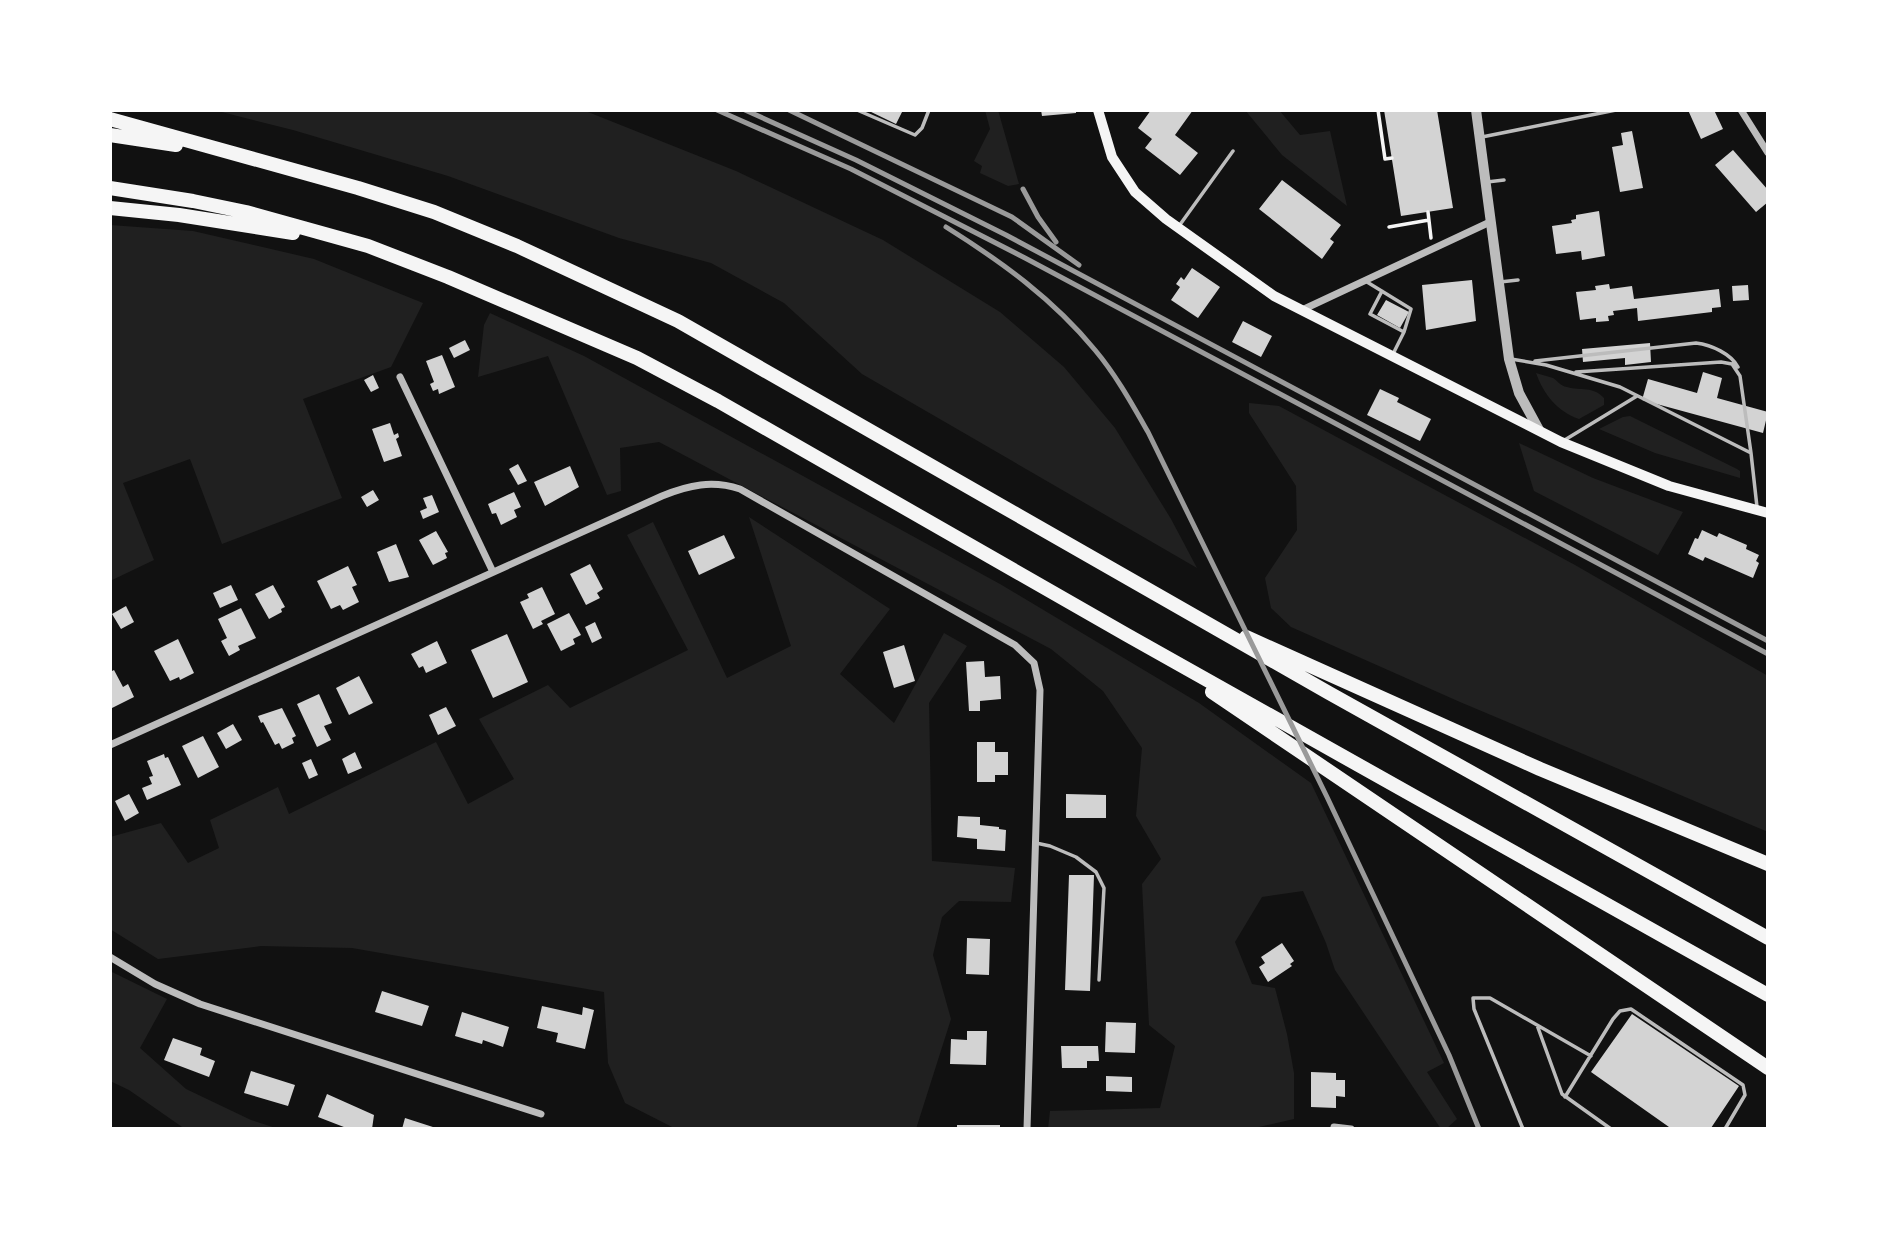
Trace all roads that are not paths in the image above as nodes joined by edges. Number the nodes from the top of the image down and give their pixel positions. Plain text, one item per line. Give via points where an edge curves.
1 (857, 110) edge
2 (929, 110) edge
3 (1098, 110) edge
4 (1476, 110) edge
5 (1616, 110) edge
6 (1741, 110) edge
7 (110, 119) edge
8 (110, 135) edge
9 (1480, 137) junction
10 (1233, 151) dead end
11 (1768, 153) edge
12 (260, 161) junction
13 (1504, 180) dead end
14 (1485, 182) junction
15 (110, 188) edge
16 (110, 208) edge
17 (1490, 222) junction
18 (1178, 228) junction
19 (352, 242) junction
20 (1518, 279) dead end
21 (1366, 281) junction
22 (1498, 282) junction
23 (1382, 291) junction
24 (1301, 310) junction
25 (1404, 332) junction
26 (1392, 356) junction
27 (1508, 359) junction
28 (1530, 362) junction
29 (1572, 373) junction
30 (1740, 376) junction
31 (400, 377) dead end
32 (1637, 396) junction
33 (1539, 431) junction
34 (1561, 442) junction
35 (1751, 453) junction
36 (1762, 512) edge
37 (493, 572) junction
38 (1126, 635) junction
39 (1242, 639) junction
40 (110, 745) edge
41 (1034, 843) junction
42 (1768, 864) edge
43 (1768, 938) edge
44 (110, 957) edge
45 (1099, 980) dead end
46 (1768, 995) edge
47 (1537, 1025) junction
48 (1591, 1056) junction
49 (1768, 1068) edge
50 (1565, 1097) junction
51 (541, 1114) dead end
52 (1334, 1127) dead end
53 (1027, 1129) edge
54 (1351, 1129) edge
55 (1523, 1129) edge
56 (1611, 1129) edge
57 (1725, 1129) edge

1 - 2 lane via 915,135
3 - 18 main road via 1112,156 1135,192
4 - 9 street
5 - 9 lane
6 - 11 street
7 - 12 highway
8 - 12 highway
9 - 14 street
10 - 18 lane
12 - 39 highway via 434,212 678,321 1162,598
13 - 14 lane
14 - 17 street
15 - 19 highway via 246,212
16 - 19 highway
17 - 21 street
17 - 22 street
18 - 24 main road via 1252,282
19 - 38 highway via 448,277 637,358
20 - 22 lane
21 - 23 lane
21 - 24 street
22 - 27 street
23 - 25 lane via 1411,309
23 - 25 lane via 1370,314
24 - 26 main road
25 - 26 lane
26 - 33 main road
27 - 28 lane
27 - 33 street via 1518,393
28 - 29 lane
28 - 30 lane via 1696,343 1735,361
29 - 30 lane via 1721,362 1736,366
29 - 32 lane
30 - 35 lane
31 - 37 street
32 - 34 lane
32 - 35 lane
33 - 34 main road
34 - 36 main road via 1669,486
35 - 36 lane
37 - 40 street
37 - 41 street via 688,487 715,483 752,495 1026,653 1034,663 1040,690
38 - 46 highway
38 - 49 highway
39 - 42 highway
39 - 43 highway via 1288,670
41 - 45 lane via 1076,857 1096,872 1104,888
41 - 53 street
44 - 51 street via 200,1004
47 - 48 lane
47 - 50 lane
47 - 55 lane via 1490,998 1473,998
48 - 50 lane
48 - 57 lane via 1620,1011 1631,1009 1743,1085 1745,1095
50 - 56 lane
52 - 54 street

